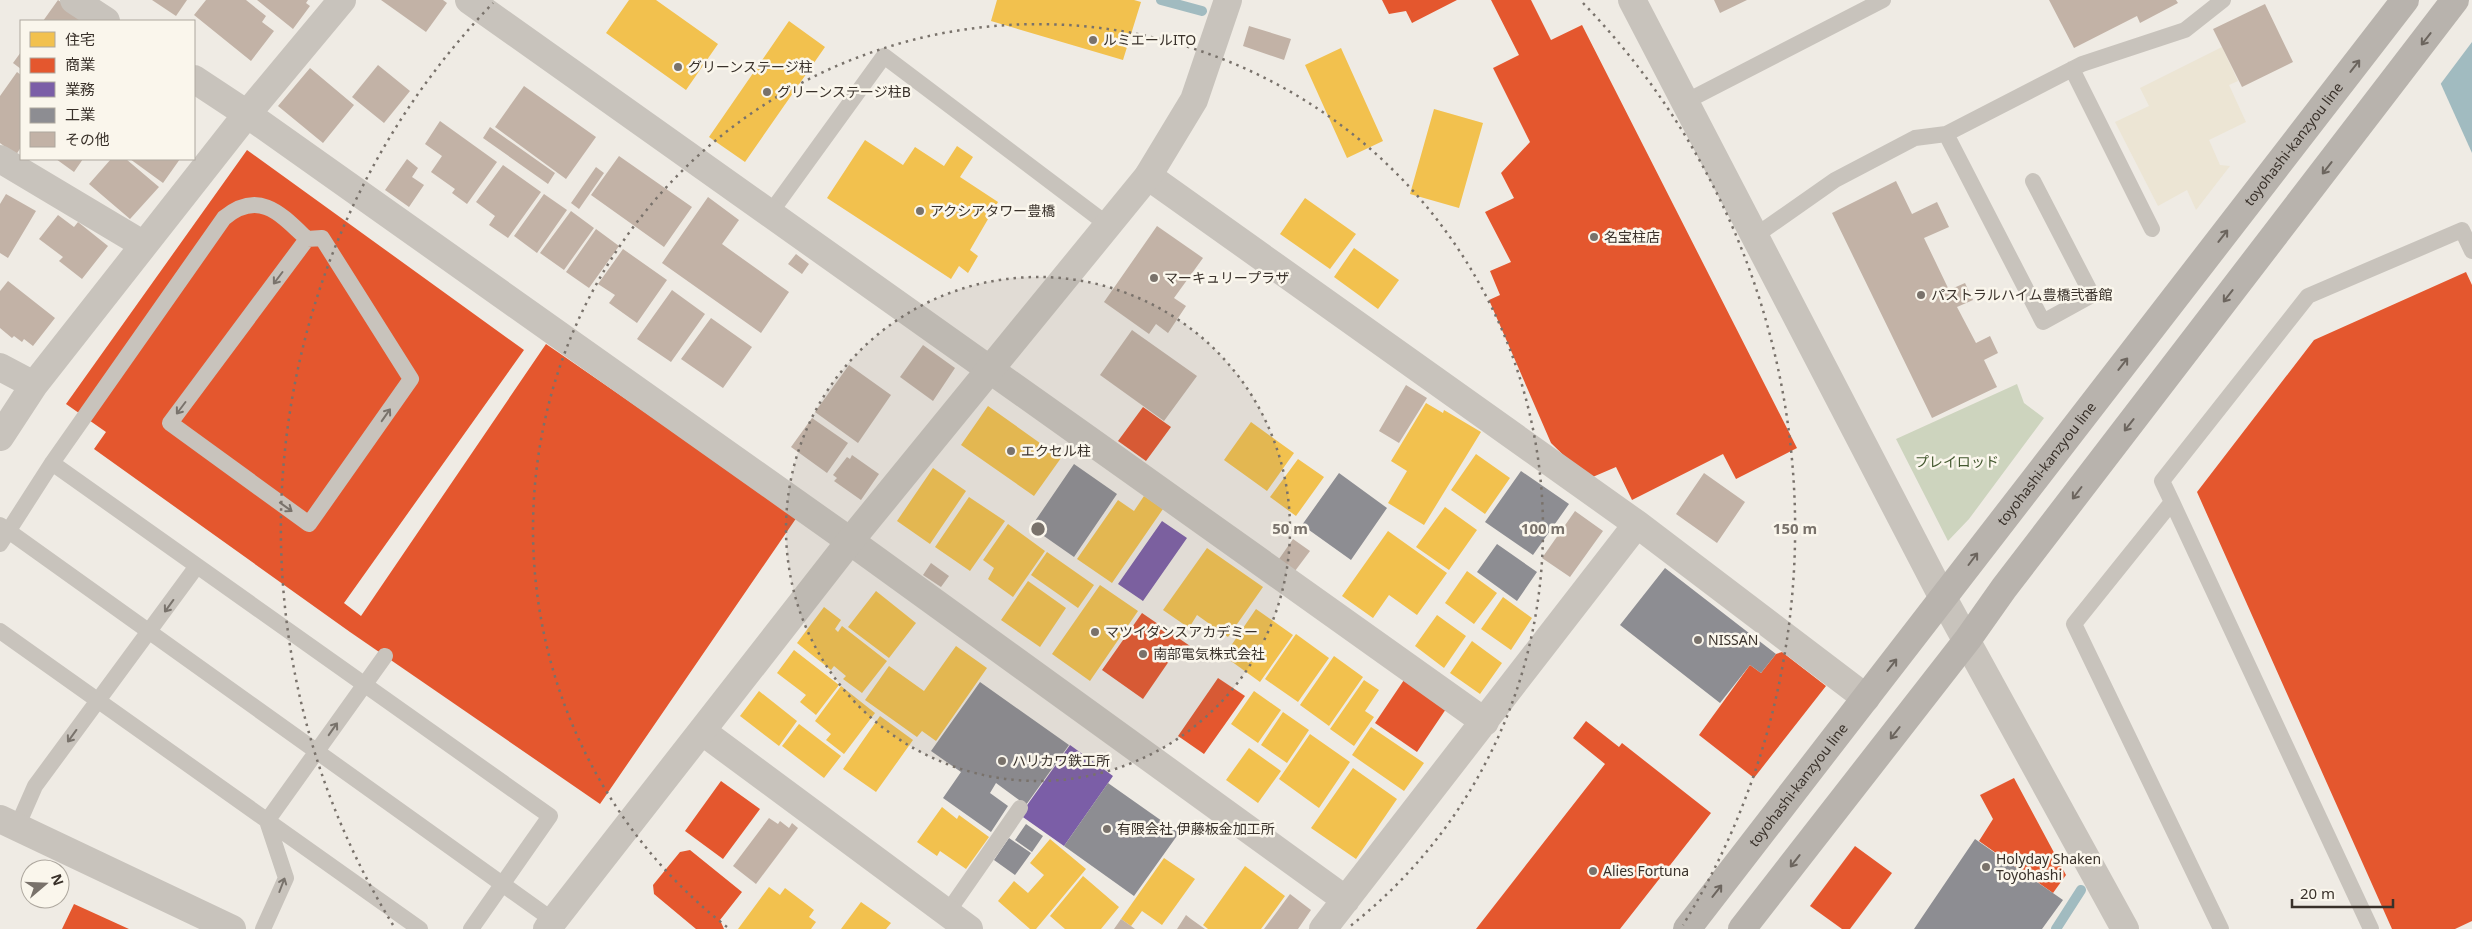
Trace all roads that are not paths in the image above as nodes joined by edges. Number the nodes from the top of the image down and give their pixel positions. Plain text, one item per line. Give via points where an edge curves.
1 (74, 0) edge
2 (342, 0) edge
3 (469, 0) edge
4 (1228, 0) edge
5 (1632, 0) edge
6 (1883, 0) edge
7 (2223, 0) edge
8 (2405, 0) edge
9 (2455, 0) edge
10 (104, 20) edge
11 (2072, 69) junction
12 (195, 80) edge
13 (1685, 102) junction
14 (247, 114) junction
15 (1946, 134) junction
16 (0, 159) edge
17 (1148, 176) junction
18 (2033, 181) dead end
19 (771, 212) junction
20 (1108, 225) junction
21 (2152, 229) dead end
22 (1755, 236) junction
23 (307, 239) junction
24 (144, 245) junction
25 (2472, 251) edge
26 (0, 367) edge
27 (988, 370) junction
28 (34, 385) junction
29 (0, 437) edge
30 (52, 463) junction
31 (2172, 502) junction
32 (1637, 524) junction
33 (3, 533) edge
34 (850, 541) junction
35 (198, 566) junction
36 (1944, 598) junction
37 (0, 631) edge
38 (150, 632) junction
39 (1968, 640) junction
40 (385, 656) dead end
41 (364, 685) junction
42 (1866, 698) junction
43 (98, 701) junction
44 (1485, 722) junction
45 (703, 732) junction
46 (317, 751) junction
47 (1020, 808) dead end
48 (267, 821) junction
49 (9, 823) edge
50 (502, 884) junction
51 (1346, 900) junction
52 (947, 913) junction
53 (550, 925) edge
54 (232, 929) edge
55 (263, 929) edge
56 (420, 929) edge
57 (471, 929) edge
58 (969, 929) edge
59 (1323, 929) edge
60 (1687, 929) edge
61 (1742, 929) edge
62 (2126, 929) edge
63 (2221, 929) edge
64 (2371, 929) edge

1 - 10 street
2 - 14 street
3 - 19 street
4 - 17 street via 1194,100
5 - 13 street
6 - 13 lane
7 - 11 lane via 2185,30
36 -> 8 main road, toyohashi-kanzyou line
9 -> 39 main road via 2106,454
11 - 15 lane
11 - 21 lane
12 - 14 street
13 - 22 street
14 - 24 street
14 - 34 street
15 - 18 lane via 2043,322 2092,295
15 - 22 lane via 1915,138 1835,180
16 - 24 street
17 - 20 street
17 - 32 street
19 - 20 lane via 884,56
19 - 27 street
20 - 27 street
22 - 36 street
23 -> 23 lane via 170,423 309,524 411,379 322,238
23 - 30 lane via 280,214 267,207 243,206 224,218
24 - 28 street
25 - 31 lane via 2462,230 2308,296 2162,481
26 - 28 street
27 - 34 street
27 - 44 street
28 - 29 street
30 - 33 lane
30 - 35 lane
31 - 63 lane via 2074,624
31 - 64 lane
32 - 42 street
32 - 44 street
33 - 38 lane
34 - 45 street
34 - 51 street
35 -> 38 lane
35 - 41 lane
36 - 39 street
42 -> 36 main road, toyohashi-kanzyou line
37 - 43 lane
38 - 43 lane
38 - 46 lane
39 -> 61 main road
39 - 62 street
40 - 41 lane
46 -> 41 lane
41 - 50 lane via 550,816
60 -> 42 main road, toyohashi-kanzyou line
43 - 48 lane
43 -> 49 lane
44 - 51 street
45 - 52 street
45 - 53 street
46 - 48 lane
46 - 50 lane
47 - 52 lane
55 -> 48 lane via 286,878
48 - 56 lane
49 - 54 street
50 - 53 lane
50 - 57 lane
51 - 59 street
52 - 58 street

